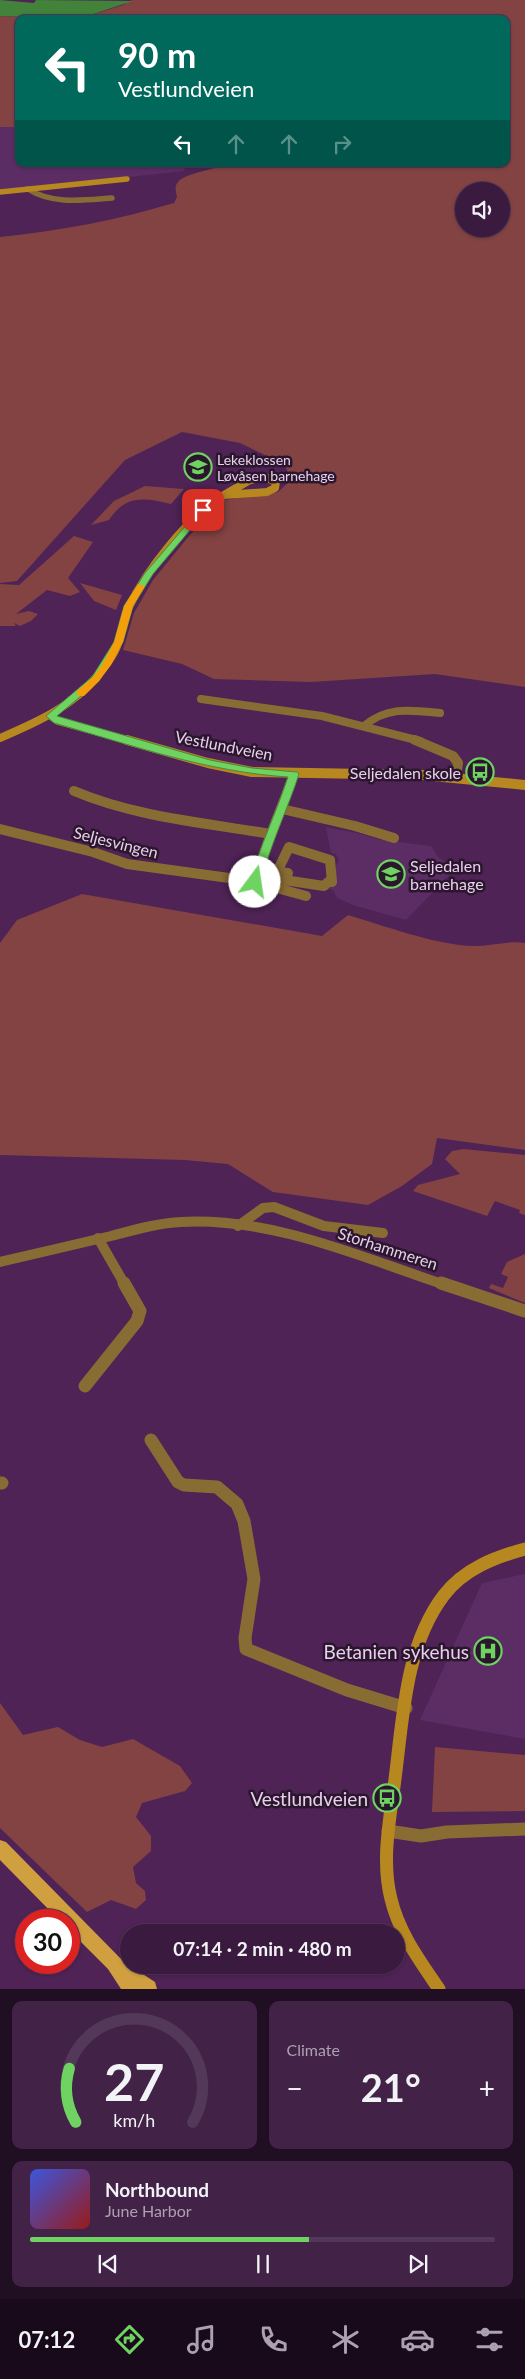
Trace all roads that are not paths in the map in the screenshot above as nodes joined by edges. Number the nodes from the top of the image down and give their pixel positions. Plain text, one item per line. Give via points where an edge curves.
1 (127, 179) dead end
2 (28, 189) junction
3 (0, 192) edge
4 (112, 198) dead end
5 (223, 495) junction
6 (201, 699) dead end
7 (440, 713) dead end
8 (51, 716) junction
9 (364, 726) junction
10 (0, 738) edge
11 (294, 774) junction
12 (456, 777) junction
13 (525, 785) edge
14 (74, 791) dead end
15 (282, 810) junction
16 (0, 828) edge
17 (270, 834) junction
18 (394, 838) dead end
19 (289, 848) joint
20 (255, 882) junction
21 (306, 896) dead end
22 (238, 1226) junction
23 (383, 1233) dead end
24 (98, 1238) junction
25 (0, 1262) edge
26 (525, 1311) edge
27 (85, 1386) dead end
28 (151, 1440) dead end
29 (525, 1549) edge
30 (406, 1708) junction
31 (525, 1829) edge
32 (388, 1831) junction
33 (0, 1848) edge
34 (114, 1963) junction
35 (132, 1989) edge
36 (148, 1989) edge
37 (439, 1989) edge

1 - 2 main road
2 - 3 main road
2 - 4 street via 42,196 64,199
5 - 5 main road via 260,477 276,482 275,488 267,492
5 - 8 main road via 196,518 149,573 128,606 118,642 96,679
6 - 9 street via 298,712
7 - 9 street via 398,709 382,711
8 - 10 main road
8 - 11 main road, Vestlundveien via 58,721 208,763 252,772
9 - 12 street via 444,749 458,763
11 - 12 main road, Vestlundveien
11 - 15 street
12 - 13 main road, Vestlundveien
14 - 17 street via 95,800 141,811
15 - 17 street
15 - 18 street
16 - 20 street, Seljesvingen via 127,864
17 - 20 street
19 - 19 street via 330,860 332,882 324,886 284,880 288,873 277,872
20 - 21 street, Seljesvingen
22 - 23 street, Storhammeren via 263,1208 274,1207 324,1226
22 - 24 street, Storhammeren via 180,1222
22 - 26 street, Storhammeren via 256,1227 316,1242
24 - 25 street, Storhammeren
24 - 27 street via 140,1312 137,1322
28 - 30 street via 178,1482 217,1488 237,1504 244,1521 254,1579 244,1638 246,1649 347,1690
29 - 30 main road via 478,1567 459,1579 444,1595 417,1650
30 - 32 main road
31 - 32 street via 421,1836
32 - 37 main road via 386,1870 390,1898 415,1955
33 - 34 main road
34 - 35 main road
34 - 36 main road

